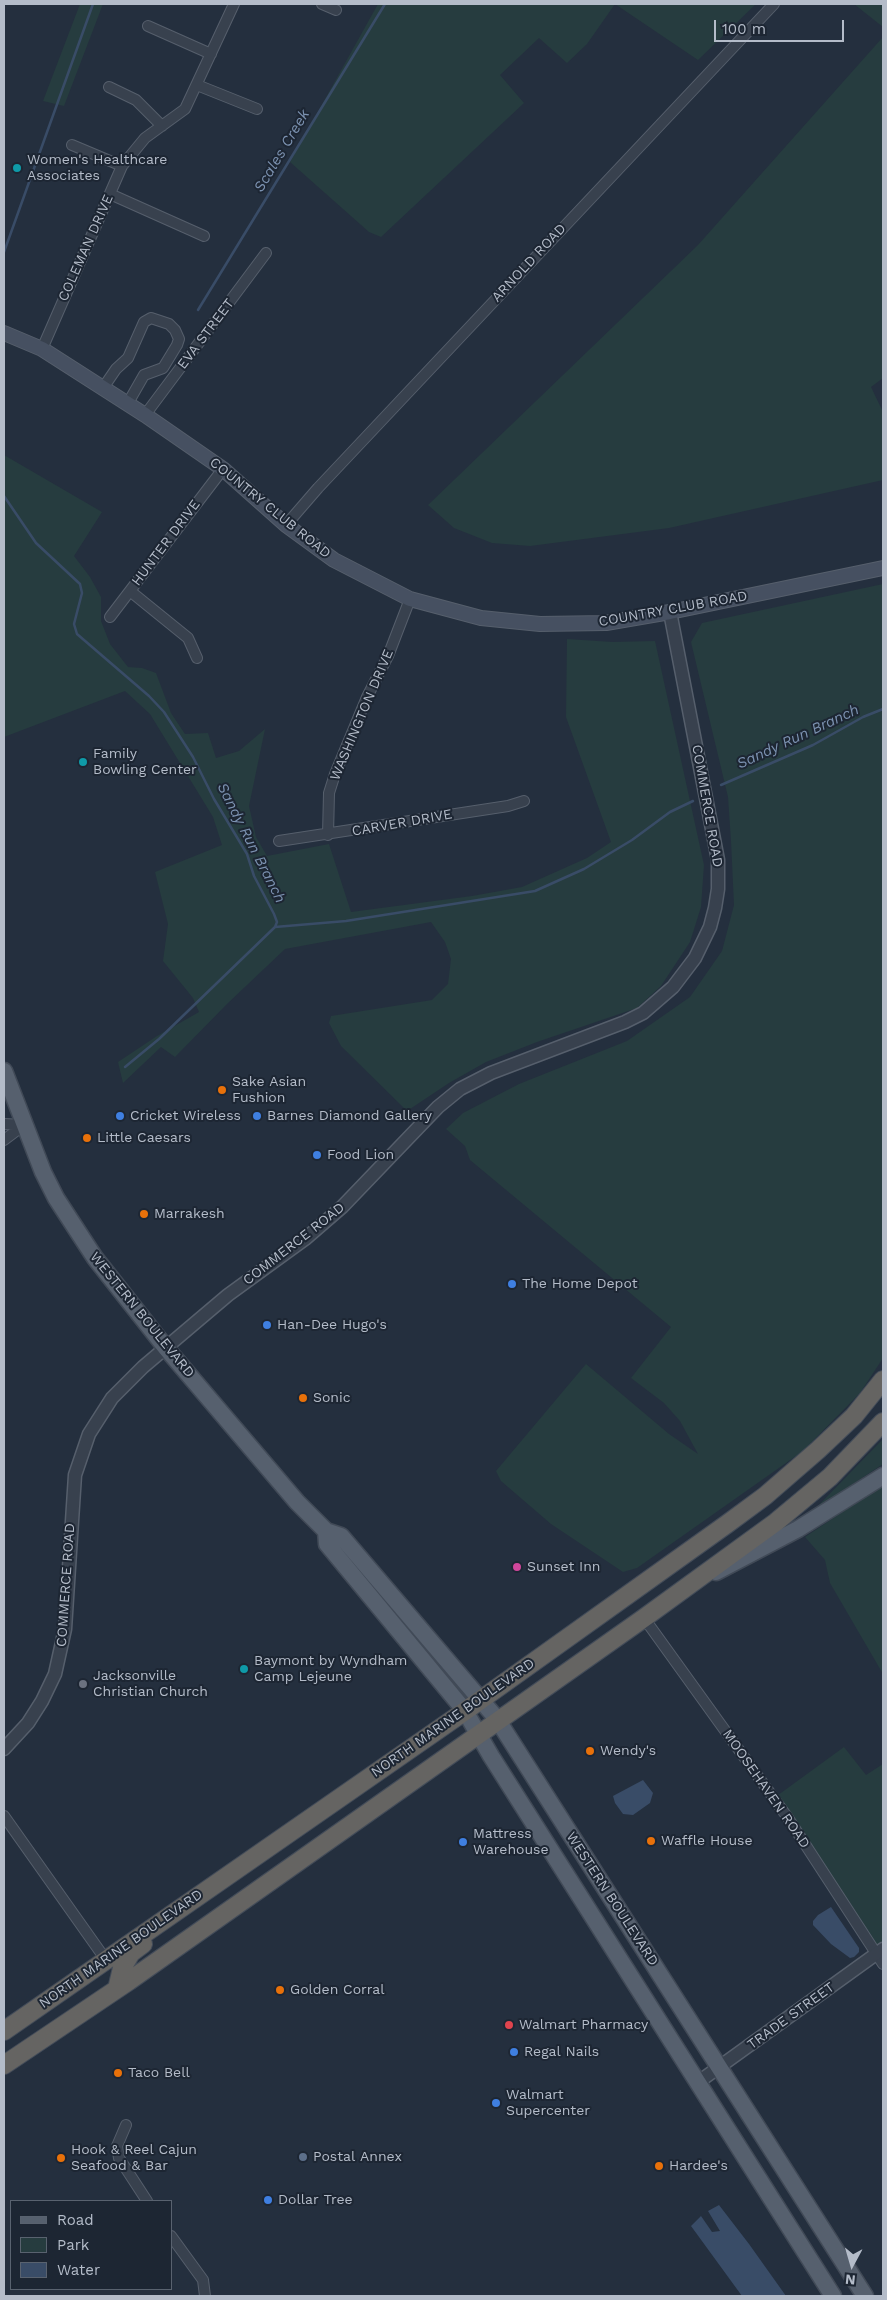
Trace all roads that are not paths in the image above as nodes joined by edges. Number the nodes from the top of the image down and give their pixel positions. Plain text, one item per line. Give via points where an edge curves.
1 (234, 4) edge
2 (322, 4) edge
3 (774, 4) edge
4 (336, 10) dead end
5 (148, 26) dead end
6 (211, 54) junction
7 (197, 85) junction
8 (110, 87) dead end
9 (257, 109) dead end
10 (162, 126) junction
11 (72, 144) dead end
12 (122, 166) junction
13 (110, 194) junction
14 (204, 236) dead end
15 (266, 253) dead end
16 (4, 333) edge
17 (42, 349) junction
18 (103, 388) junction
19 (128, 403) junction
20 (146, 414) junction
21 (224, 469) junction
22 (286, 525) junction
23 (883, 568) edge
24 (130, 591) junction
25 (410, 599) junction
26 (670, 612) junction
27 (110, 617) dead end
28 (197, 658) dead end
29 (524, 800) dead end
30 (328, 835) junction
31 (279, 842) dead end
32 (4, 1071) edge
33 (4, 1124) edge
34 (24, 1125) junction
35 (4, 1140) edge
36 (166, 1348) junction
37 (883, 1380) edge
38 (883, 1422) edge
39 (883, 1476) edge
40 (326, 1531) junction
41 (681, 1591) junction
42 (644, 1618) junction
43 (481, 1699) junction
44 (465, 1711) junction
45 (497, 1719) junction
46 (477, 1734) junction
47 (4, 1749) edge
48 (4, 1816) edge
49 (185, 1904) junction
50 (881, 1955) edge
51 (106, 1960) junction
52 (116, 1989) junction
53 (57, 2028) junction
54 (4, 2031) edge
55 (4, 2064) edge
56 (720, 2068) junction
57 (697, 2082) junction
58 (126, 2125) dead end
59 (146, 2200) edge
60 (172, 2237) edge
61 (205, 2296) edge
62 (832, 2296) edge
63 (865, 2296) edge

1 - 6 street, COLEMAN DRIVE
2 - 4 street
3 - 22 street, ARNOLD ROAD
5 - 6 street
6 - 7 street, COLEMAN DRIVE
7 - 9 street
7 - 10 street, COLEMAN DRIVE via 185,109
8 - 10 street via 136,100
10 - 12 street, COLEMAN DRIVE via 146,138
11 - 12 street
12 - 13 street, COLEMAN DRIVE
13 - 14 street
13 - 17 street, COLEMAN DRIVE
15 - 20 street, EVA STREET
16 - 17 main road, COUNTRY CLUB ROAD
17 - 18 main road, COUNTRY CLUB ROAD
18 - 19 main road, COUNTRY CLUB ROAD
18 - 19 street via 116,369 125,363 144,322 151,318 169,324 180,339 178,345 163,368 144,375
19 - 20 main road, COUNTRY CLUB ROAD
20 - 21 main road, COUNTRY CLUB ROAD
21 - 22 main road, COUNTRY CLUB ROAD
21 - 24 street, HUNTER DRIVE
22 - 25 main road, COUNTRY CLUB ROAD via 334,560
23 - 26 main road, COUNTRY CLUB ROAD
24 - 27 street, HUNTER DRIVE
24 - 28 street via 188,638
25 - 26 main road, COUNTRY CLUB ROAD via 481,618 540,624 606,623
25 - 30 street, WASHINGTON DRIVE via 335,774 328,806
26 - 36 street, COMMERCE ROAD via 716,844 719,876 710,927 685,973 643,1013 491,1073 460,1089 438,1107 342,1207 228,1295
29 - 30 street, CARVER DRIVE via 508,806
30 - 31 street, CARVER DRIVE
32 - 34 main road, WESTERN BOULEVARD
33 - 34 street
34 - 35 street
34 - 36 main road, WESTERN BOULEVARD via 56,1198 95,1258
36 - 40 main road, WESTERN BOULEVARD via 297,1502
36 - 47 street, COMMERCE ROAD via 112,1398 89,1434 75,1475 65,1629 59,1662 42,1702
37 - 43 highway, NORTH MARINE BOULEVARD via 854,1416 765,1496
38 - 41 highway via 830,1477 776,1522
39 - 41 main road, NORTH MARINE BOULEVARD via 798,1529
40 - 43 main road, WESTERN BOULEVARD via 341,1536
40 - 44 main road, WESTERN BOULEVARD via 327,1544
41 - 42 highway, NORTH MARINE BOULEVARD
42 - 45 highway, NORTH MARINE BOULEVARD
42 - 50 street, MOOSEHAVEN ROAD via 788,1818
43 - 44 highway, NORTH MARINE BOULEVARD
43 - 45 main road, WESTERN BOULEVARD
44 - 46 main road, WESTERN BOULEVARD
44 - 49 highway, NORTH MARINE BOULEVARD
45 - 46 highway, NORTH MARINE BOULEVARD
45 - 56 main road, WESTERN BOULEVARD
46 - 52 highway, NORTH MARINE BOULEVARD
46 - 57 main road, WESTERN BOULEVARD
48 - 51 street
49 - 51 highway, NORTH MARINE BOULEVARD
49 - 52 highway via 131,1953 122,1968
50 - 56 street, TRADE STREET
51 - 53 highway via 109,1972 104,1983 71,2006
51 - 54 highway, NORTH MARINE BOULEVARD
52 - 53 highway, NORTH MARINE BOULEVARD
53 - 55 highway, NORTH MARINE BOULEVARD
56 - 57 street, TRADE STREET
56 - 63 main road, WESTERN BOULEVARD
57 - 62 main road, WESTERN BOULEVARD
58 - 59 street via 117,2146 119,2158
60 - 61 street via 203,2280

